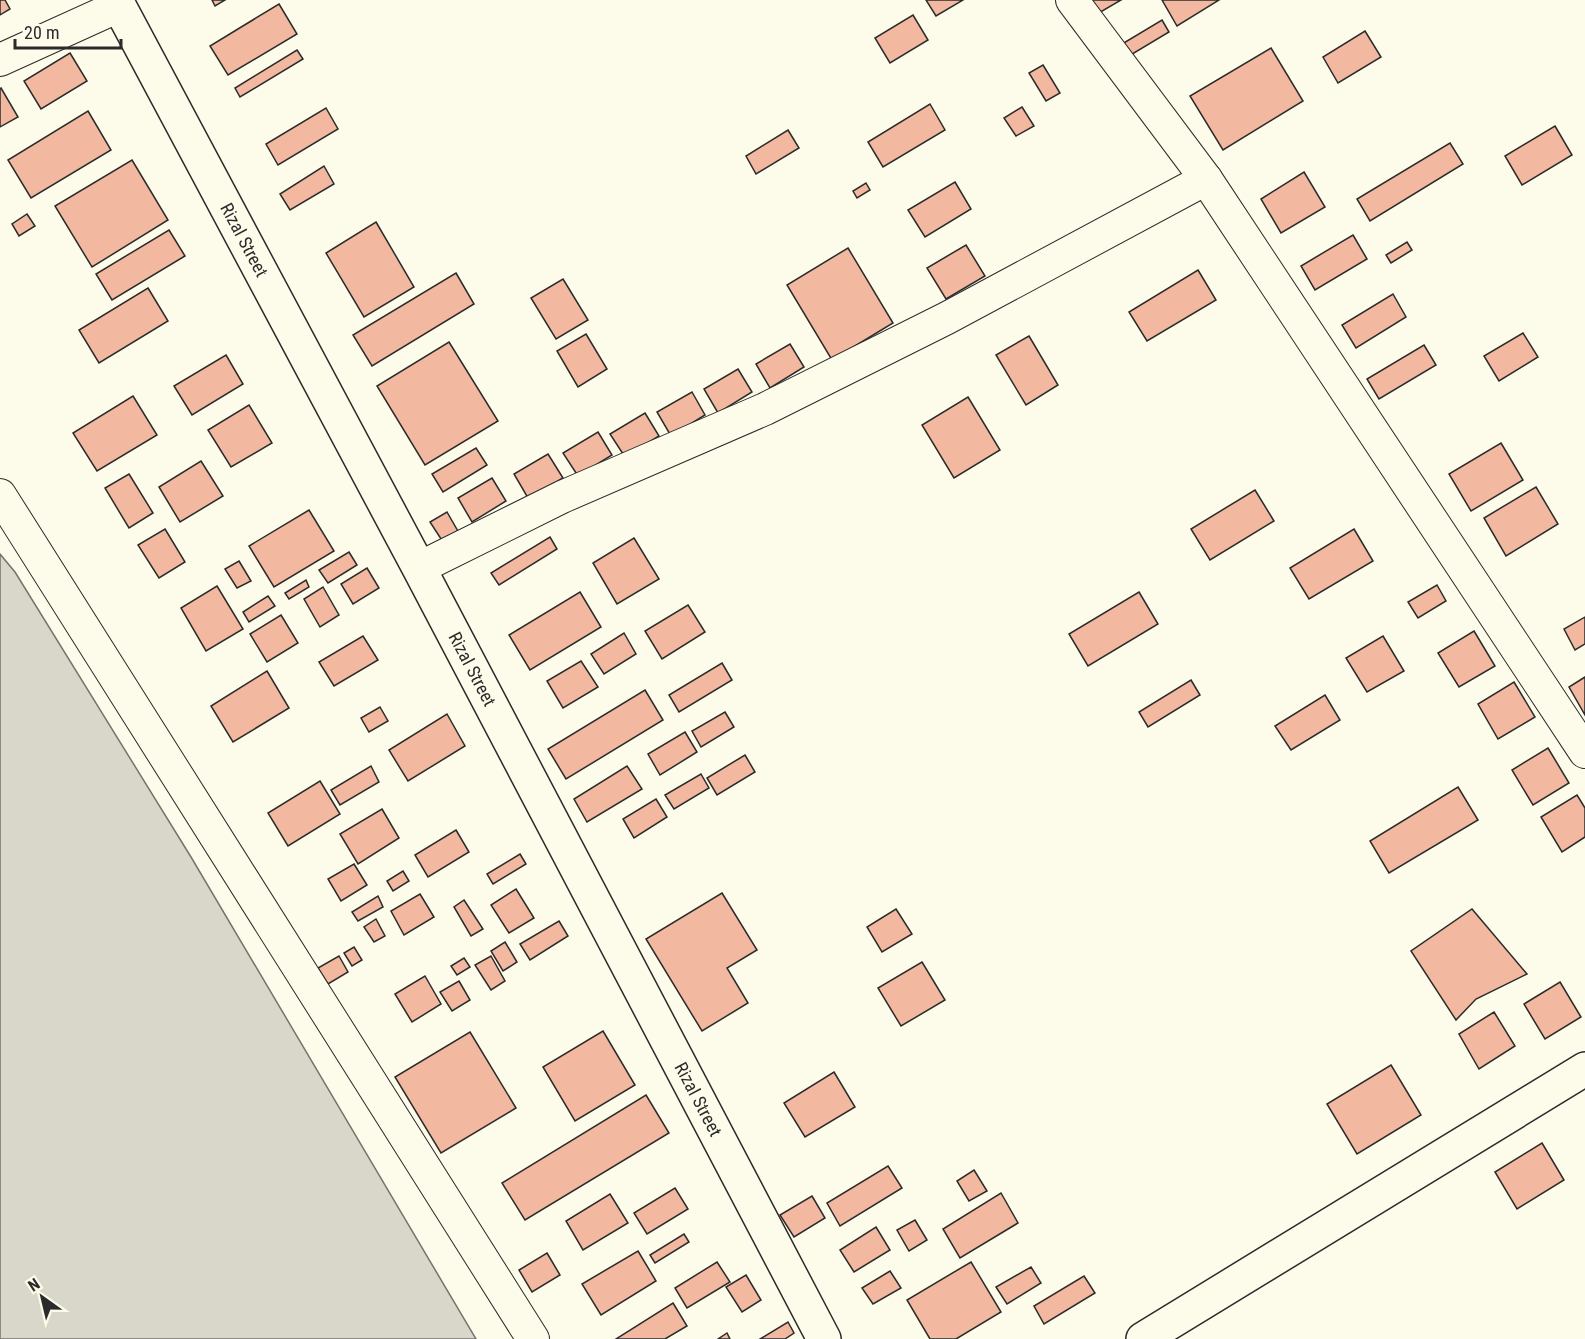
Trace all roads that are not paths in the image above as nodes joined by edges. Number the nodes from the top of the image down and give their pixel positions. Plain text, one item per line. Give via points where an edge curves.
1 (1072, 0) edge
2 (117, 3) edge
3 (0, 60) edge
4 (1206, 179) junction
5 (0, 495) edge
6 (419, 568) junction
7 (1585, 752) edge
8 (1585, 1069) edge
9 (533, 1339) edge
10 (824, 1339) edge
11 (1143, 1339) edge

1 - 4 street
2 - 3 street
2 - 6 main road, Rizal Street
4 - 6 street via 947,318 765,409 562,497
4 - 7 street
5 - 9 street
6 - 10 main road, Rizal Street
8 - 11 main road

